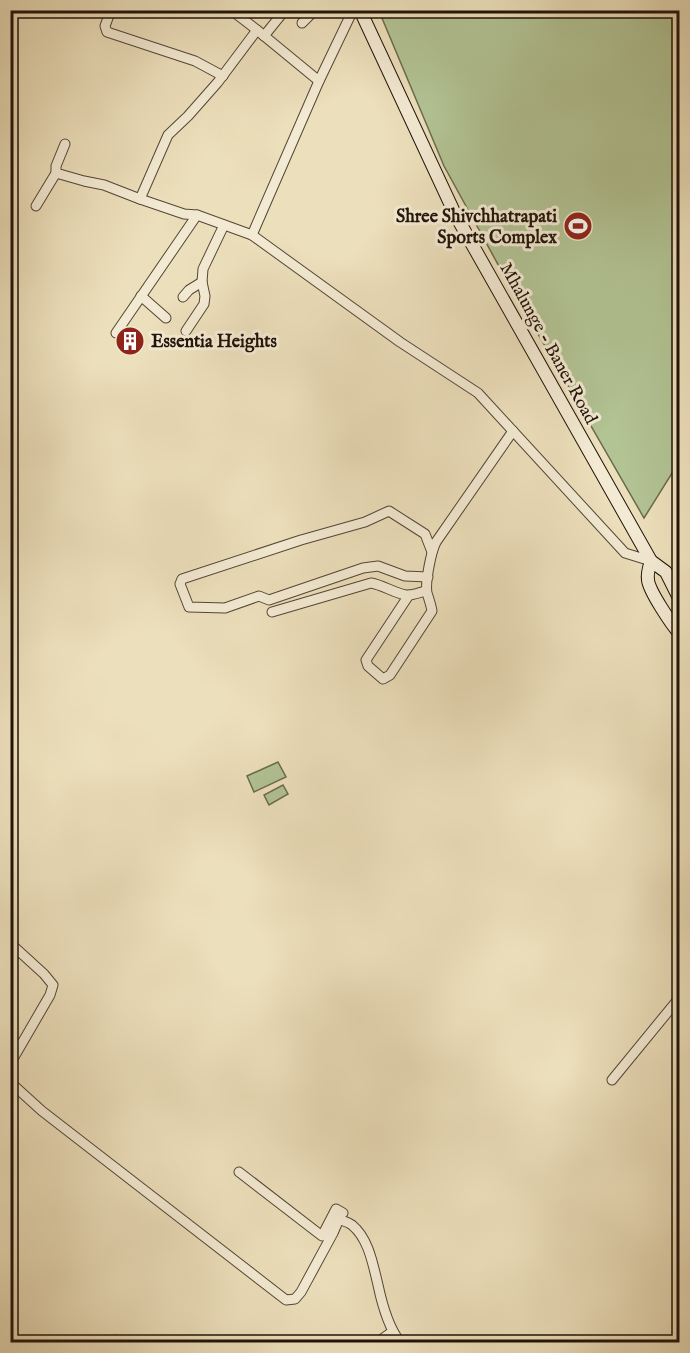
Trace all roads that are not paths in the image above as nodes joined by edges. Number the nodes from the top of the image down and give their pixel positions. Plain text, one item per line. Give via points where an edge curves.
1 (111, 10) edge
2 (285, 10) edge
3 (315, 10) edge
4 (353, 10) edge
5 (360, 10) edge
6 (235, 12) edge
7 (302, 23) dead end
8 (260, 33) junction
9 (223, 76) junction
10 (319, 81) junction
11 (65, 144) dead end
12 (56, 173) junction
13 (140, 199) junction
14 (36, 206) dead end
15 (197, 215) junction
16 (224, 225) junction
17 (252, 236) junction
18 (202, 282) junction
19 (141, 296) junction
20 (183, 297) dead end
21 (166, 318) dead end
22 (186, 331) dead end
23 (116, 333) dead end
24 (513, 431) junction
25 (432, 552) junction
26 (651, 561) junction
27 (428, 577) junction
28 (426, 591) junction
29 (409, 595) junction
30 (680, 600) edge
31 (272, 612) dead end
32 (680, 634) edge
33 (10, 943) edge
34 (680, 998) edge
35 (10, 1064) edge
36 (612, 1080) dead end
37 (10, 1082) edge
38 (239, 1172) dead end
39 (343, 1213) dead end
40 (392, 1332) junction
41 (378, 1342) edge
42 (400, 1342) edge

1 - 9 street via 105,26 107,32 195,61
2 - 8 street
3 - 7 street
4 - 10 street
5 - 26 main road, Mhalunge - Baner Road via 455,214
6 - 8 street
8 - 9 street
8 - 10 street
9 - 13 street via 168,135
10 - 17 street
11 - 12 street
12 - 13 street
12 - 14 street
13 - 15 street
15 - 16 street
15 - 19 street
16 - 17 street
16 - 18 street via 203,269
17 - 24 street via 478,393
18 - 20 street
18 - 22 street via 204,304
19 - 21 street
19 - 23 street
24 - 25 street
24 - 26 street via 625,553
25 - 27 street
25 - 27 street via 425,534 388,511 365,522 182,579 180,584 189,607 225,608 259,596 269,600 363,568 378,566 405,576
26 - 30 main road, Mhalunge - Baner Road via 666,572
26 - 32 main road, Mhalunge - Baner Road via 649,584
27 - 28 street
28 - 29 street
28 - 29 street via 432,611 390,675 383,679 366,660
29 - 31 street via 371,583
33 - 35 street via 53,985
34 - 36 street
37 - 40 street via 286,1300 295,1299 301,1292 339,1219 351,1224 362,1237 375,1267
38 - 39 street via 322,1236 336,1209
40 - 41 street
40 - 42 street

